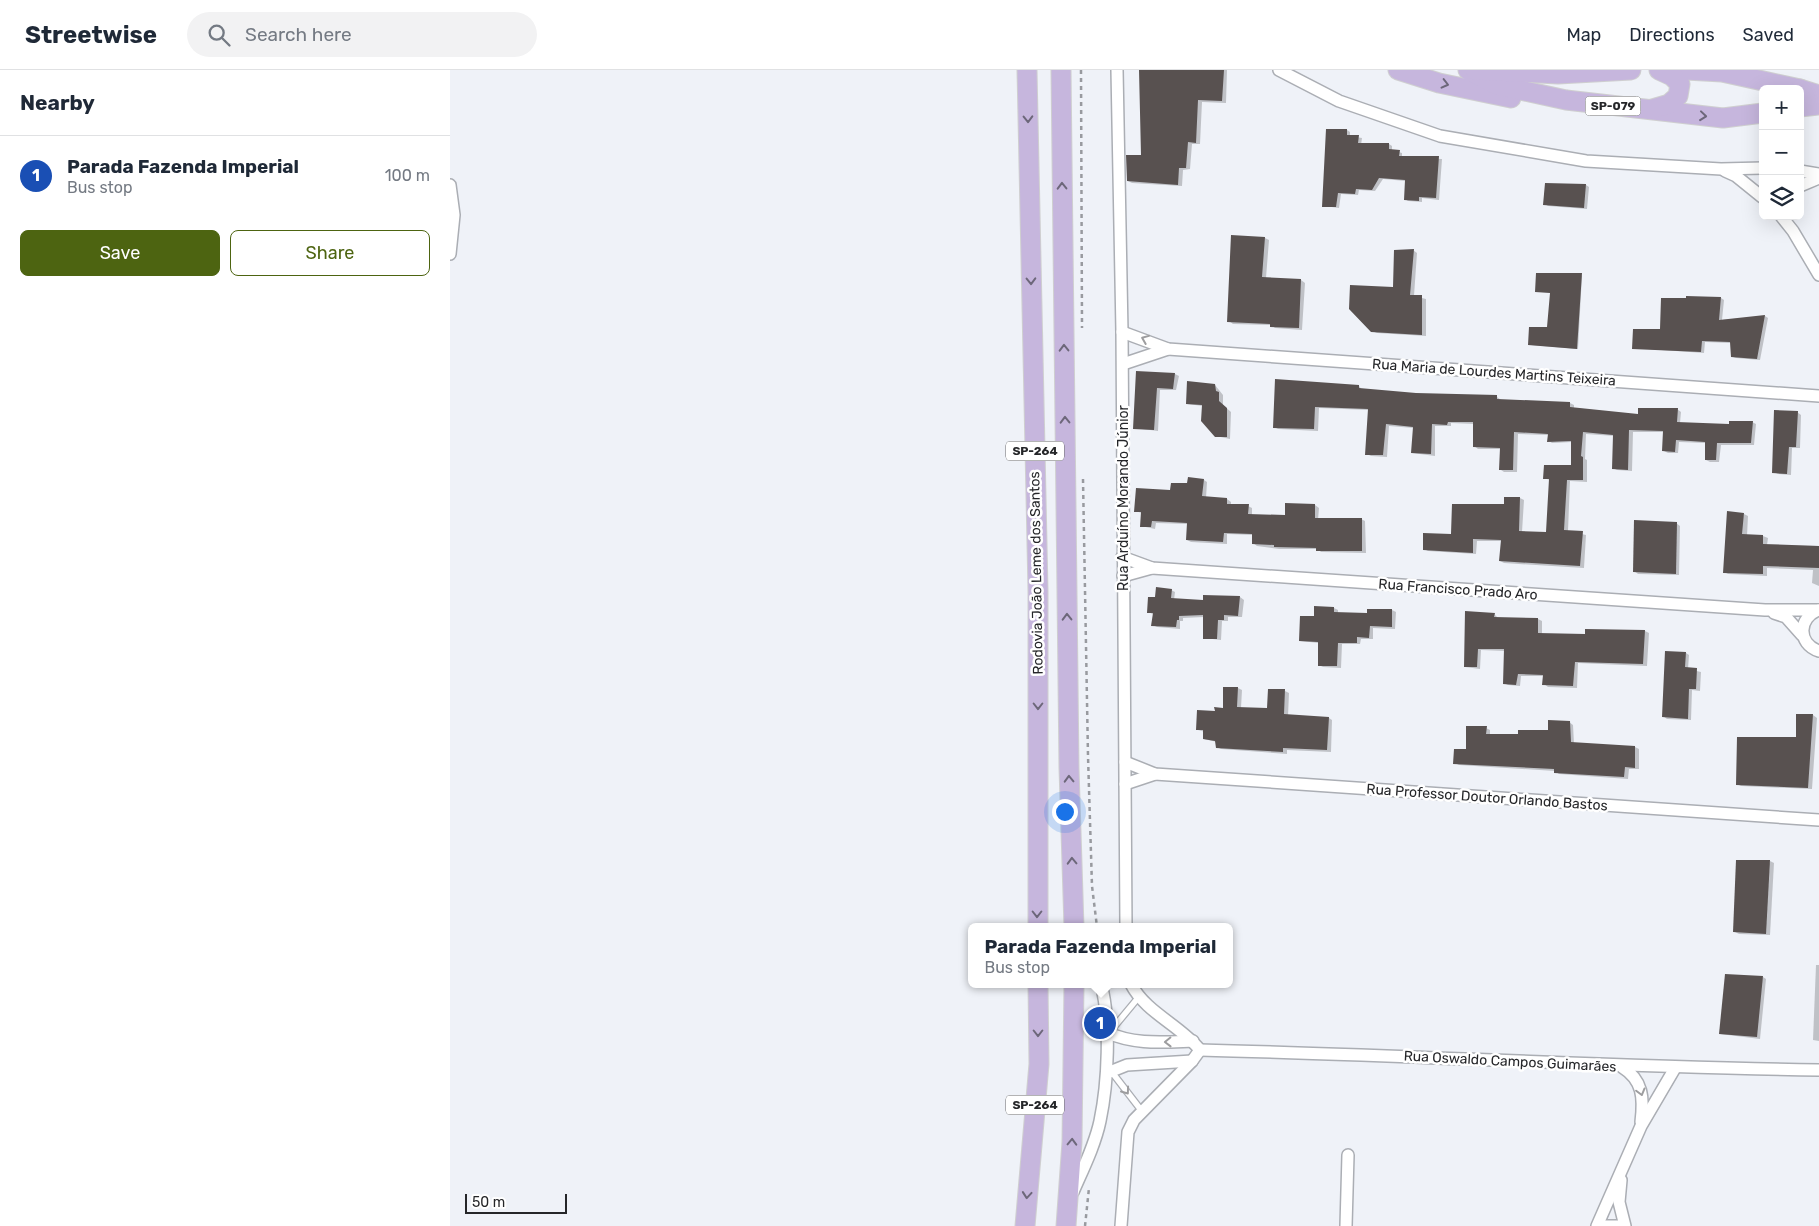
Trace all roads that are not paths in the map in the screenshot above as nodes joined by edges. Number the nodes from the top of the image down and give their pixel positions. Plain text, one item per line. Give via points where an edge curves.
1 (1027, 70) edge
2 (1061, 70) edge
3 (1117, 70) edge
4 (1279, 70) edge
5 (1398, 70) edge
6 (1469, 70) edge
7 (1631, 70) edge
8 (1659, 70) edge
9 (1686, 70) edge
10 (1782, 85) edge
11 (1804, 90) edge
12 (1819, 94) edge
13 (1566, 100) junction
14 (1819, 105) edge
15 (1804, 107) edge
16 (1648, 110) junction
17 (1759, 113) edge
18 (1759, 168) edge
19 (1721, 169) junction
20 (1804, 172) edge
21 (1819, 176) edge
22 (1804, 184) edge
23 (450, 185) edge
24 (1759, 194) edge
25 (1784, 220) edge
26 (1790, 220) edge
27 (1793, 232) junction
28 (450, 254) edge
29 (1819, 275) edge
30 (1122, 332) junction
31 (1168, 349) junction
32 (1122, 364) junction
33 (1818, 396) edge
34 (1122, 557) junction
35 (1152, 568) junction
36 (1123, 576) junction
37 (1765, 610) junction
38 (1819, 610) edge
39 (1802, 635) junction
40 (1814, 648) edge
41 (1819, 657) edge
42 (1125, 762) junction
43 (1155, 774) junction
44 (1125, 784) junction
45 (1819, 820) edge
46 (1072, 890) junction
47 (1038, 923) edge
48 (1074, 923) edge
49 (1083, 923) edge
50 (1126, 923) edge
51 (1038, 988) edge
52 (1074, 988) edge
53 (1102, 988) edge
54 (1133, 988) edge
55 (1138, 998) junction
56 (1107, 1032) junction
57 (1193, 1041) junction
58 (1200, 1050) junction
59 (1192, 1062) junction
60 (1621, 1066) junction
61 (1675, 1068) junction
62 (1819, 1070) edge
63 (1109, 1072) junction
64 (1141, 1110) junction
65 (1641, 1126) junction
66 (1348, 1155) dead end
67 (1623, 1168) junction
68 (1067, 1217) edge
69 (1025, 1226) edge
70 (1121, 1226) edge
71 (1346, 1226) edge
72 (1597, 1226) edge
73 (1603, 1226) edge
74 (1619, 1226) edge
75 (1624, 1226) edge

1 -> 47 main road, Rodovia João Leme dos Santos / SP-264 via 1038,591
46 -> 2 main road, SP-264
3 - 30 street, Rua Arduíno Morando Júnior
4 - 19 street via 1339,101 1440,136 1586,161
5 -> 13 main road via 1485,94 1531,100
6 - 7 main road, SP-079 via 1558,74
6 - 13 main road, SP-079 via 1497,85
8 - 16 main road via 1680,84 1678,96 1669,104
9 - 10 main road via 1722,72
11 - 12 main road
13 - 16 main road, SP-079
14 - 15 main road
16 -> 17 main road, SP-079 via 1722,118
18 - 19 street
19 - 24 street
20 - 21 street
21 - 22 street
23 - 28 street via 454,215
25 - 27 street
26 - 27 street
27 - 29 street
31 -> 30 street, Rua Maria de Lourdes Martins Teixeira
30 - 32 street, Rua Arduíno Morando Júnior
31 - 32 street, Rua Maria de Lourdes Martins Teixeira
31 - 33 street, Rua Maria de Lourdes Martins Teixeira
32 - 34 street, Rua Arduíno Morando Júnior
34 - 35 street, Rua Francisco Prado Aro
34 - 36 street, Rua Arduíno Morando Júnior
35 - 36 street, Rua Francisco Prado Aro
35 - 37 street, Rua Francisco Prado Aro
36 - 42 street, Rua Arduíno Morando Júnior
37 - 38 street, Rua Francisco Prado Aro
37 - 39 street, Rua Francisco Prado Aro via 1786,617
38 - 39 street via 1804,622
39 - 40 street, Rua Francisco Prado Aro
40 - 41 street, Rua Francisco Prado Aro
42 - 43 street, Rua Professor Doutor Orlando Bastos
42 - 44 street, Rua Arduíno Morando Júnior
43 - 44 street, Rua Professor Doutor Orlando Bastos
43 - 45 street, Rua Professor Doutor Orlando Bastos
44 - 50 street, Rua Arduíno Morando Júnior
46 - 48 main road, SP-264
46 - 49 street
51 -> 69 main road, SP-264 via 1039,1064
68 -> 52 main road, SP-264 via 1072,1142
53 - 56 street
54 - 55 street
55 - 56 lane
55 - 57 street
57 -> 56 street via 1143,1042 1124,1040
56 - 63 street
57 - 58 street
58 - 59 street
58 - 60 street, Rua Oswaldo Campos Guimarães via 1401,1055
59 - 63 street via 1127,1065
59 - 64 street
60 - 61 street, Rua Oswaldo Campos Guimarães
60 -> 65 street via 1633,1073 1640,1084 1644,1101
61 - 62 street, Rua Oswaldo Campos Guimarães
61 - 65 street
63 -> 64 lane
63 - 68 street via 1097,1130
64 - 70 street via 1128,1132
65 - 67 street
66 - 71 street
67 - 72 street
67 - 75 street via 1619,1202
73 - 74 street

